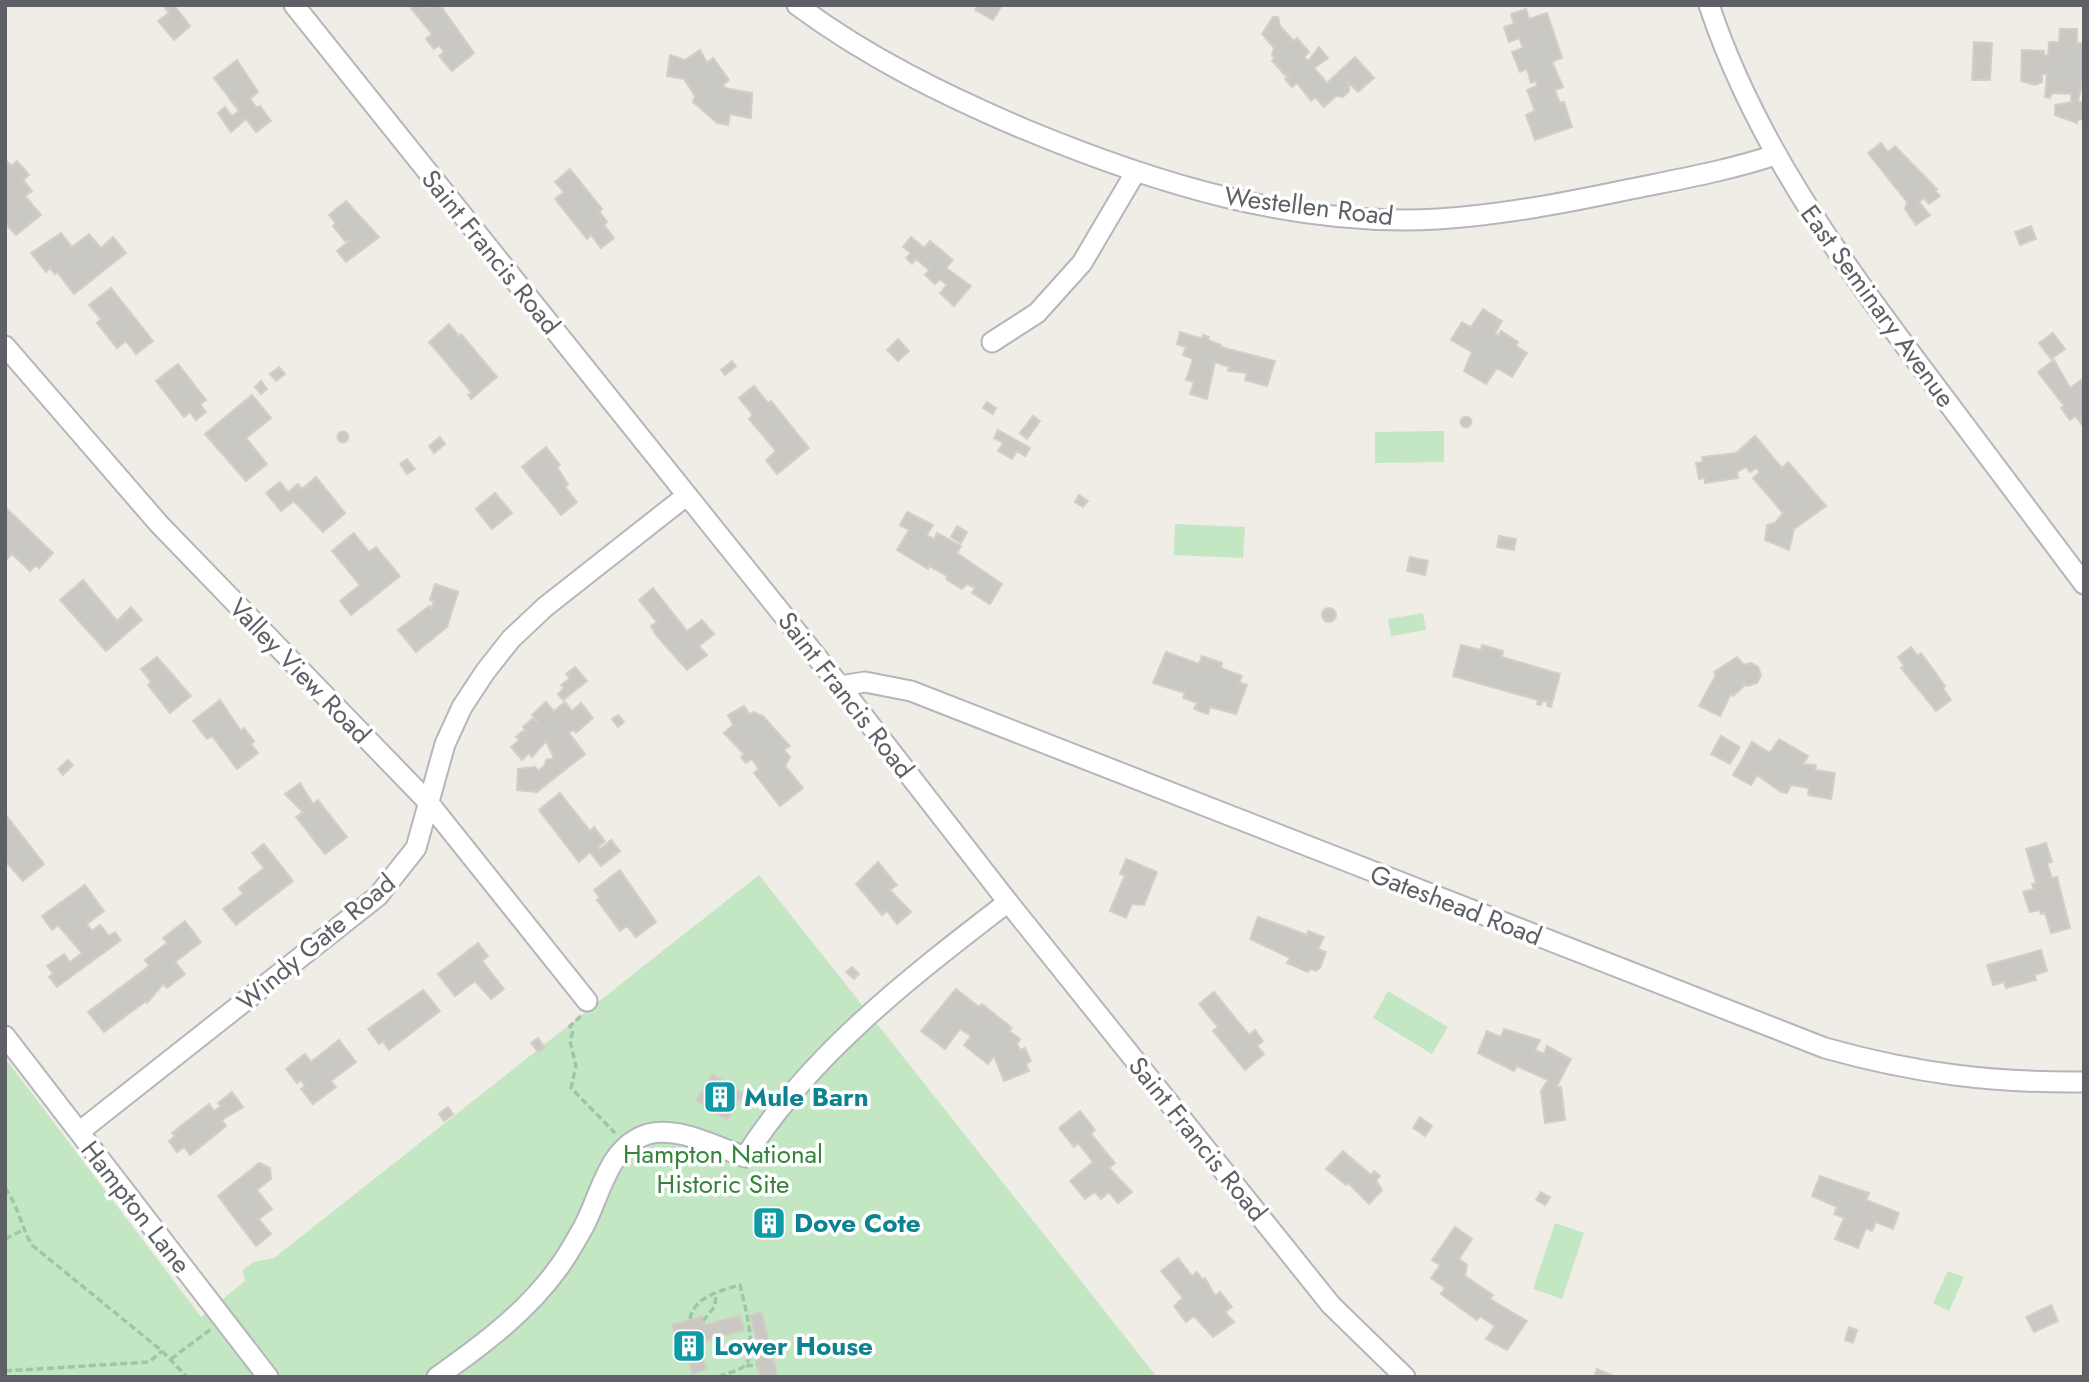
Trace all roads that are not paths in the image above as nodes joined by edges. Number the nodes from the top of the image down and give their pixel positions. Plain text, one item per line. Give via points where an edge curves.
1 (294, 5) edge
2 (797, 5) edge
3 (1709, 5) edge
4 (1775, 155) junction
5 (1135, 173) junction
6 (992, 342) dead end
7 (5, 346) edge
8 (686, 496) junction
9 (2084, 584) edge
10 (840, 686) junction
11 (428, 802) junction
12 (1008, 902) junction
13 (587, 1001) road end
14 (5, 1036) edge
15 (2084, 1082) edge
16 (79, 1132) junction
17 (268, 1377) edge
18 (437, 1377) edge
19 (1405, 1377) edge

1 - 8 street, Saint Francis Road
2 - 5 street, Westellen Road via 913,77 995,117
3 - 4 street, East Seminary Avenue via 1742,89
4 - 5 street, Westellen Road via 1543,207 1434,219 1286,209
4 - 9 street, East Seminary Avenue via 1863,289
5 - 6 street via 1082,263 1037,313
7 - 11 street, Valley View Road via 176,542
8 - 10 street, Saint Francis Road
8 - 11 street, Windy Gate Road via 511,639 462,707 445,744
10 - 12 street, Saint Francis Road
10 - 15 street, Gateshead Road via 865,682 911,691 1825,1048 1895,1068 1959,1077
11 - 13 street, Valley View Road
11 - 16 street, Windy Gate Road via 416,848 378,896
12 - 18 street via 852,1030 817,1066 745,1157 662,1132 627,1146 607,1172 578,1236 539,1292 475,1350
12 - 19 street, Saint Francis Road via 1331,1305
14 - 16 street, Hampton Lane
16 - 17 street, Hampton Lane

